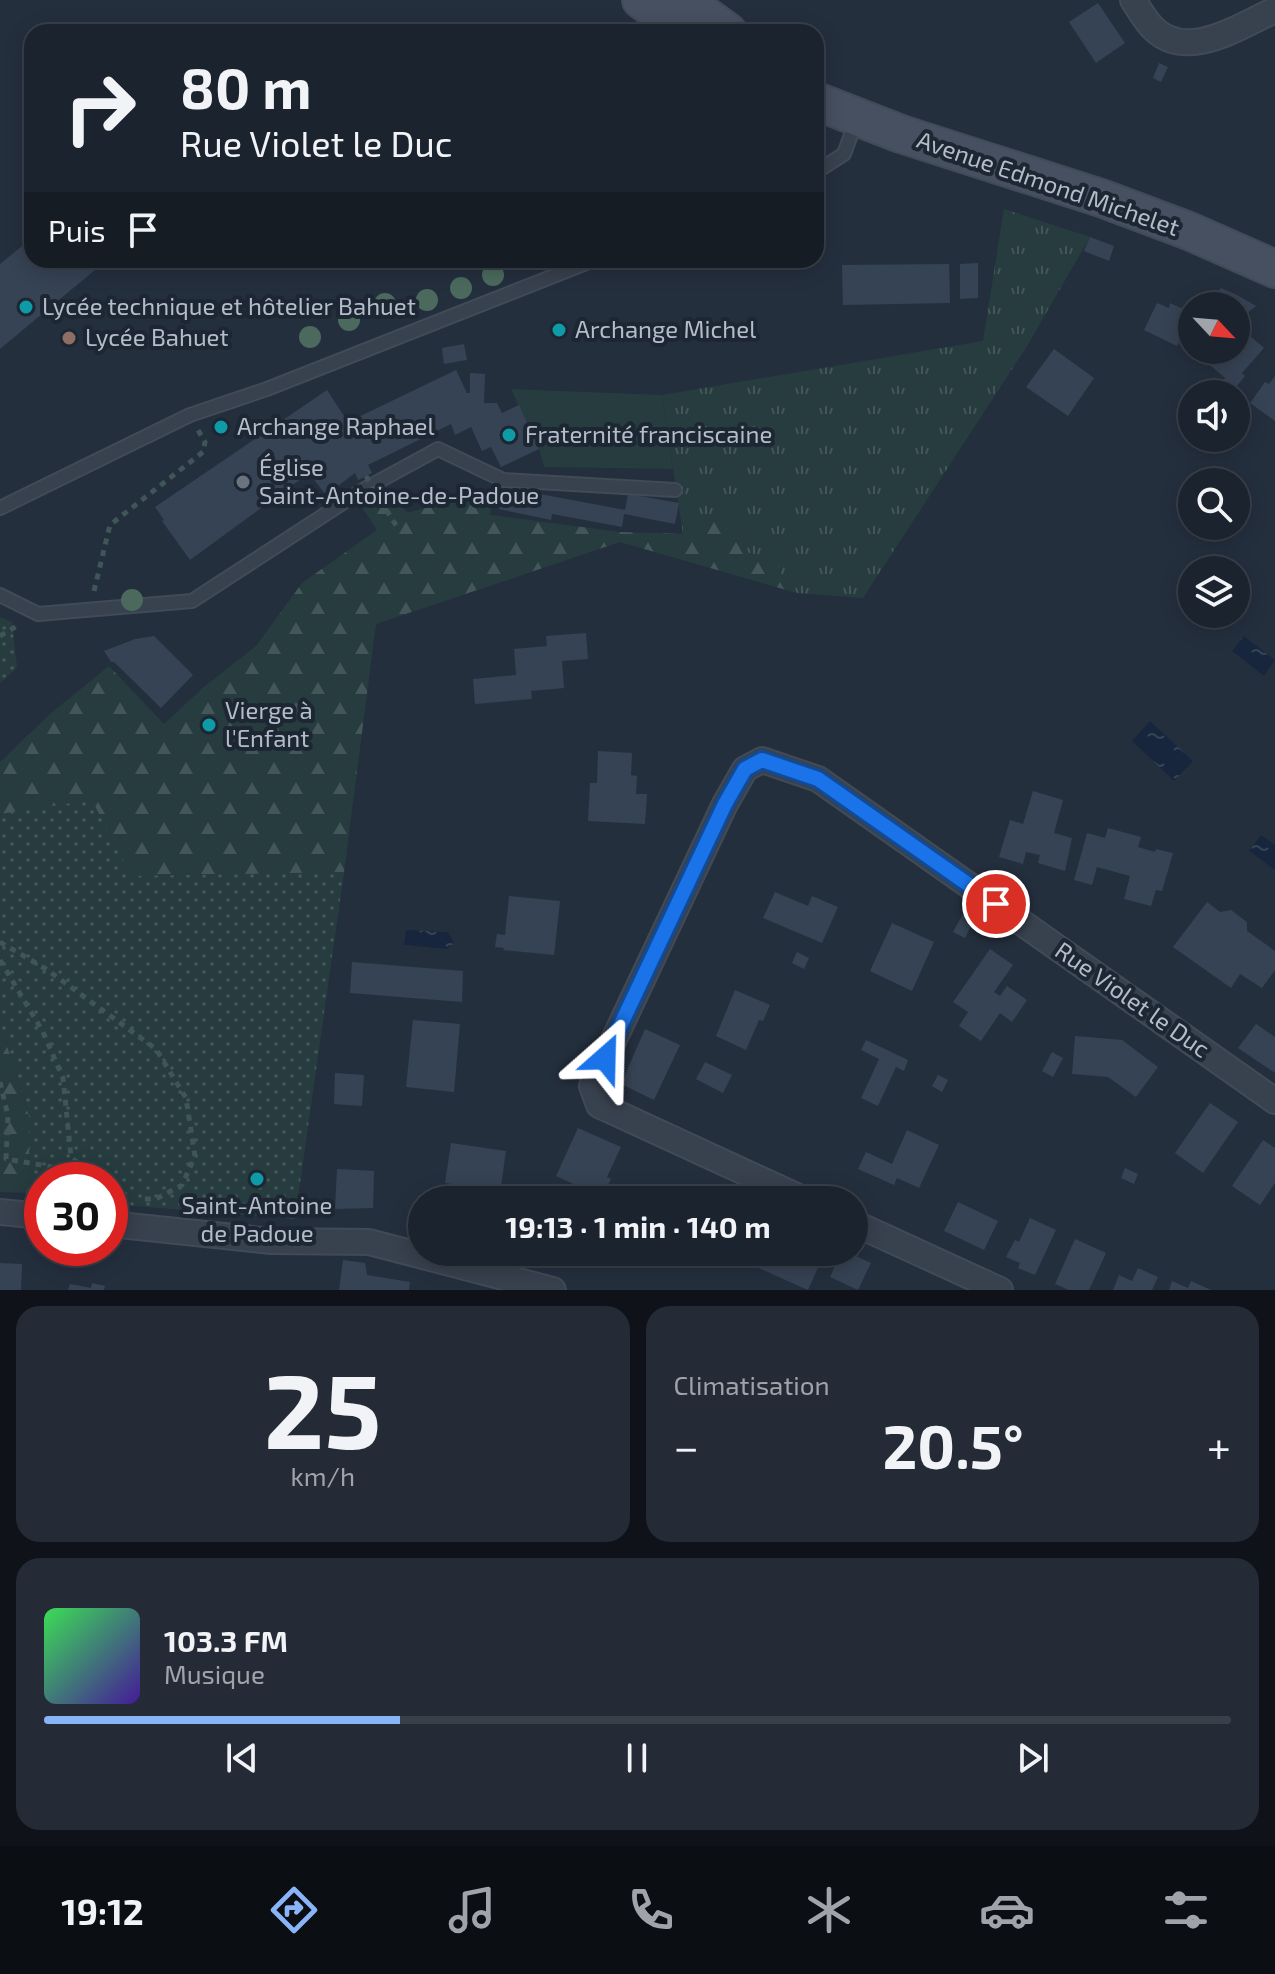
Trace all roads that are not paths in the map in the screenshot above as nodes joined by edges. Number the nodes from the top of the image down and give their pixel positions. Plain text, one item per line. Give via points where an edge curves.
1 (641, 0) edge
2 (1133, 0) edge
3 (1275, 10) edge
4 (686, 11) edge
5 (712, 24) edge
6 (824, 103) edge
7 (857, 118) junction
8 (824, 167) edge
9 (574, 268) edge
10 (1275, 269) edge
11 (675, 490) dead end
12 (0, 508) edge
13 (0, 595) edge
14 (1275, 1101) edge
15 (775, 1186) edge
16 (0, 1212) edge
17 (24, 1214) edge
18 (128, 1226) edge
19 (868, 1229) edge
20 (553, 1290) edge
21 (1000, 1290) edge

1 - 4 main road
2 - 3 street via 1152,28 1183,44 1207,41
4 - 5 main road
6 - 7 main road, Avenue Edmond Michelet
7 - 8 lane via 844,154
7 - 10 main road, Avenue Edmond Michelet via 1101,198
9 - 12 lane via 190,415
11 - 13 lane via 503,480 438,449 361,491 192,601 38,614
14 - 15 street, Rue Violet le Duc via 818,779 762,760 745,769 718,818 592,1086 599,1105
16 - 17 street
18 - 20 street via 271,1241 369,1242
19 - 21 street

